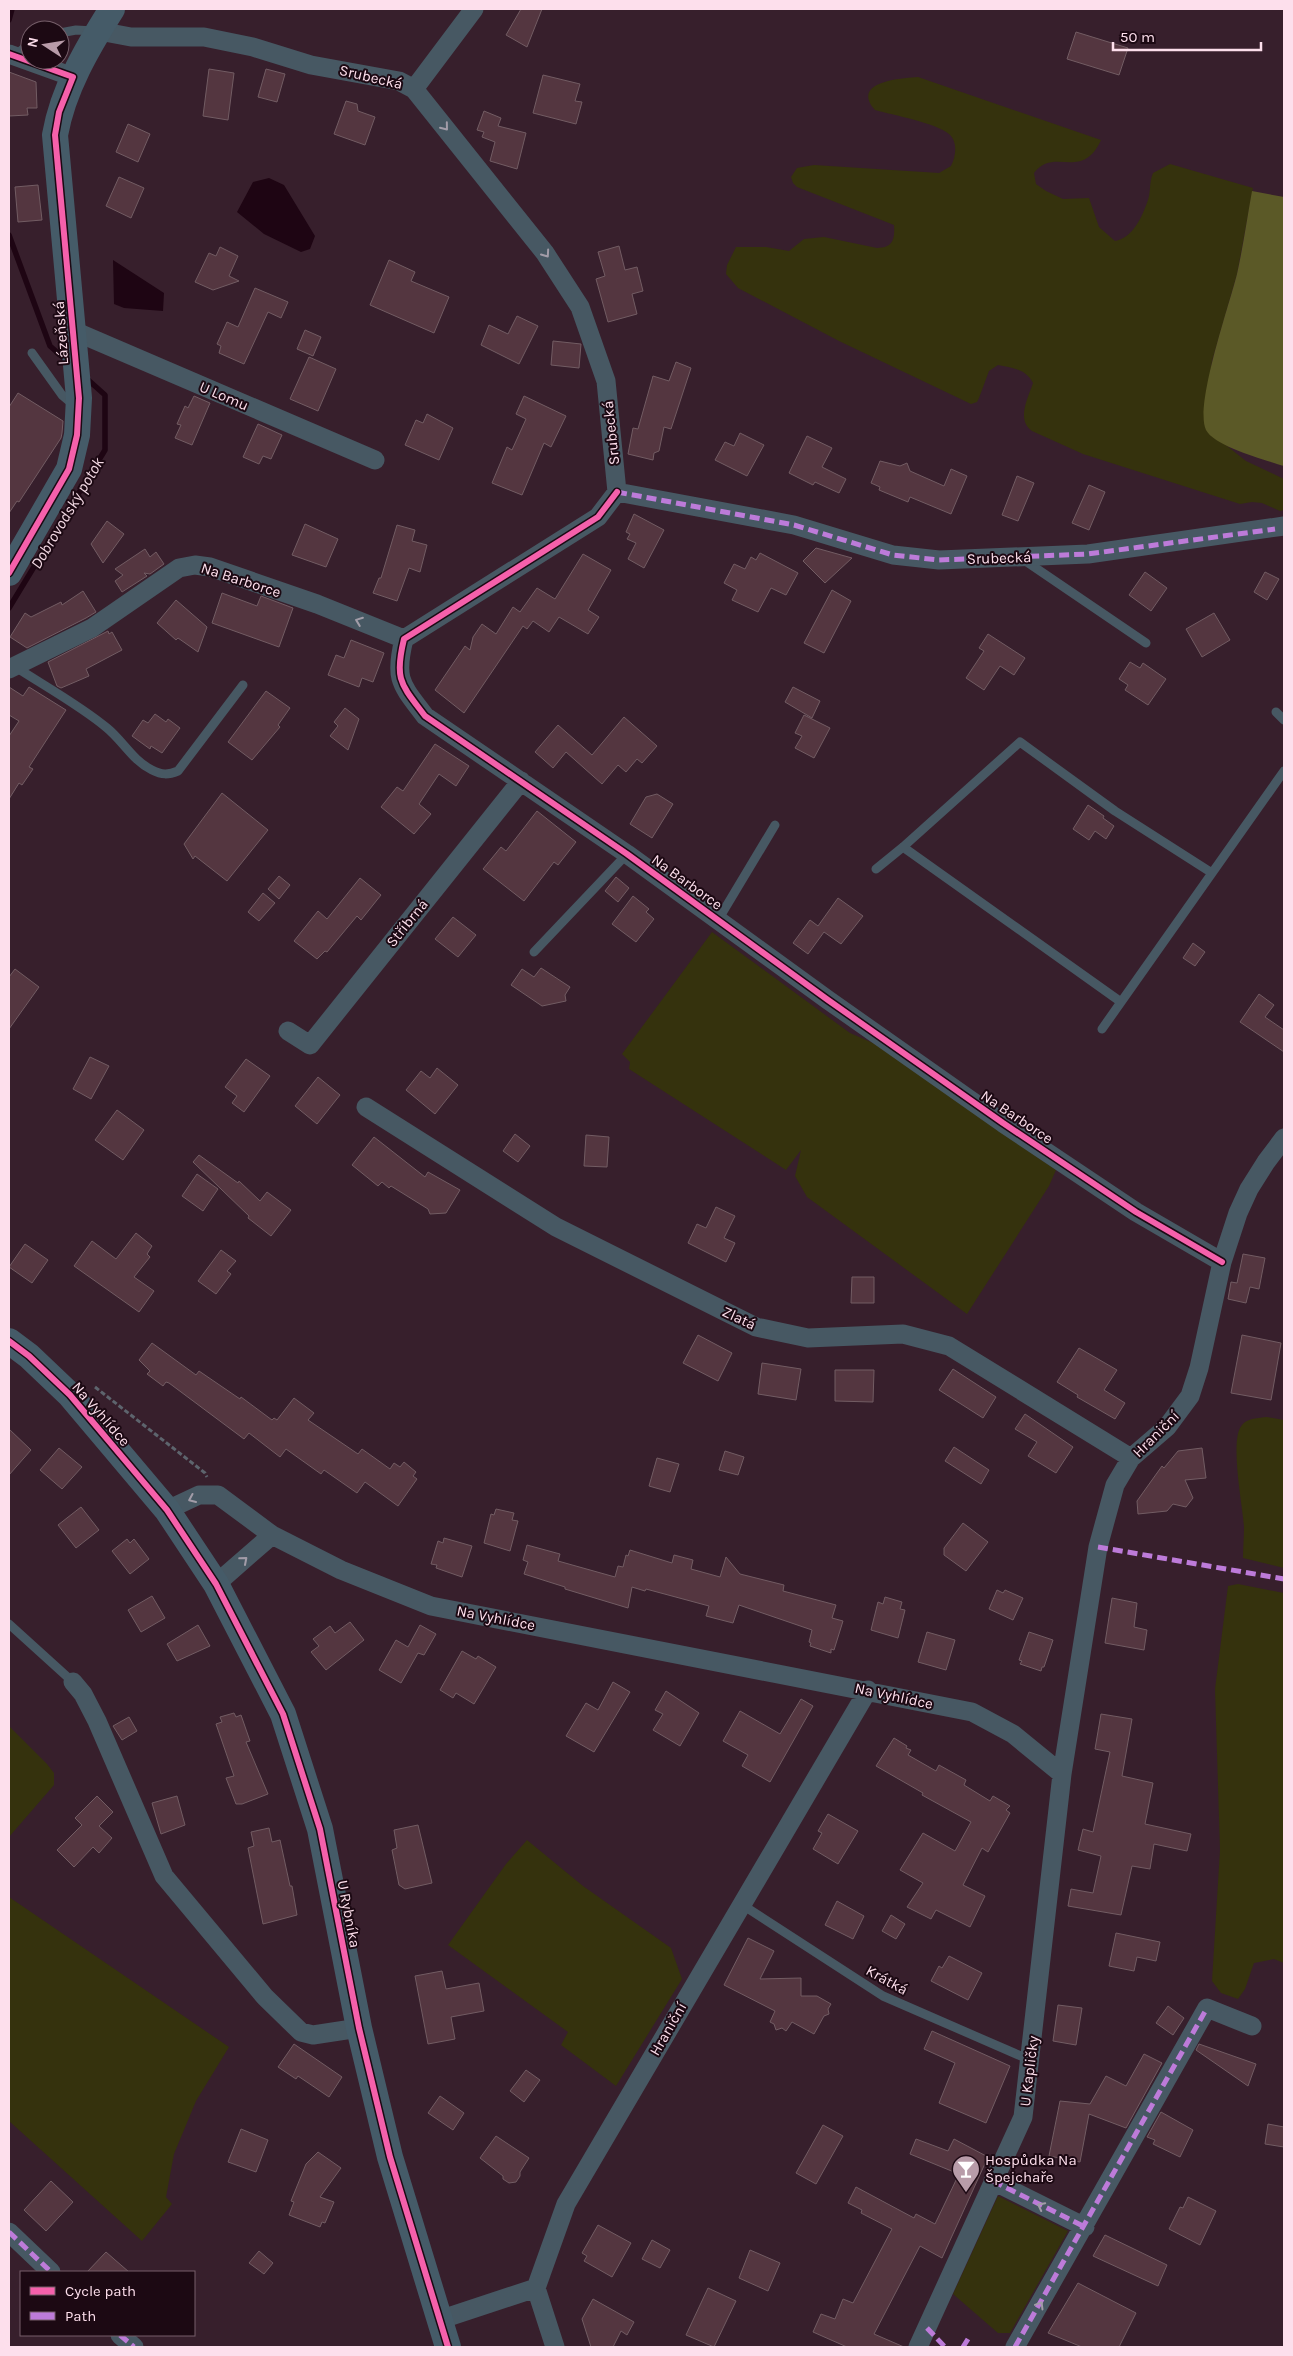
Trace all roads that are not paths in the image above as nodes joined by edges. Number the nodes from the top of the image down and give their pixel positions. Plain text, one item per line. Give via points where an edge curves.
1 (474, 9) edge
2 (105, 21) edge
3 (70, 31) edge
4 (11, 55) edge
5 (73, 77) junction
6 (414, 89) junction
7 (74, 340) junction
8 (32, 353) dead end
9 (79, 404) junction
10 (375, 460) dead end
11 (617, 492) junction
12 (1281, 531) edge
13 (1020, 557) junction
14 (9, 573) edge
15 (404, 639) junction
16 (1146, 643) dead end
17 (11, 668) edge
18 (243, 684) dead end
19 (1276, 712) dead end
20 (1284, 720) edge
21 (1284, 771) edge
22 (521, 781) junction
23 (775, 825) dead end
24 (903, 847) junction
25 (627, 854) junction
26 (876, 869) dead end
27 (1212, 873) junction
28 (718, 920) junction
29 (534, 952) dead end
30 (1122, 1002) junction
31 (1102, 1029) dead end
32 (288, 1032) dead end
33 (366, 1107) dead end
34 (1284, 1138) edge
35 (1222, 1262) junction
36 (9, 1341) edge
37 (1131, 1458) junction
38 (167, 1510) junction
39 (272, 1535) junction
40 (216, 1584) junction
41 (9, 1624) edge
42 (73, 1682) joint
43 (868, 1690) junction
44 (1062, 1774) junction
45 (741, 1904) junction
46 (1252, 2026) dead end
47 (358, 2028) junction
48 (1030, 2060) junction
49 (993, 2181) junction
50 (1085, 2228) junction
51 (9, 2232) edge
52 (50, 2271) edge
53 (536, 2288) junction
54 (439, 2320) junction
55 (121, 2336) edge
56 (134, 2347) edge
57 (448, 2347) edge
58 (555, 2347) edge
59 (918, 2347) edge
60 (1015, 2347) edge

1 - 6 street
2 - 3 lane
2 - 5 street, Lázeňská
2 - 6 street, Srubecká via 131,37 204,37 254,47 311,65 399,81
4 - 5 street
5 - 7 street, Lázeňská via 59,112 55,135
6 -> 11 street, Srubecká via 545,253 580,307 606,381
7 - 9 street, Lázeňská
7 - 10 street, U Lomu
8 - 9 lane via 62,395
9 - 14 street, Lázeňská via 77,435 69,469
11 - 13 street, Srubecká via 794,525 892,556 939,560
11 - 15 street via 598,517
12 - 13 street, Srubecká via 1088,554
13 - 16 lane
15 -> 17 street, Na Barborce via 317,604 210,567 195,565 179,568 92,628
15 - 22 street, Na Barborce via 398,664 403,687 425,716
17 - 18 lane via 108,728 137,760 162,774 178,771
19 - 20 lane
21 - 27 lane
22 - 25 street, Na Barborce
22 - 32 street, Stříbrná via 310,1044
23 - 28 lane
24 - 26 lane
24 - 27 lane via 1020,742 1115,811
24 - 30 lane
25 - 28 street, Na Barborce
25 - 29 lane
27 - 30 lane
28 - 35 street, Na Barborce via 1003,1123 1136,1212
30 - 31 lane
33 - 37 street, Zlatá via 556,1227 756,1327 808,1338 903,1334 949,1346
34 - 35 street, Hraniční via 1249,1189
35 - 37 street, Hraniční via 1190,1396 1167,1427
36 - 38 street, Na Vyhlídce via 70,1395
37 - 44 street, Hraniční via 1114,1485 1098,1547
39 -> 38 street, Na Vyhlídce via 218,1494 199,1495
38 - 40 street, U Rybníka
40 -> 39 street
39 - 43 street, Na Vyhlídce via 341,1570 431,1606
40 - 47 street, U Rybníka via 282,1714 320,1829
41 - 42 lane
42 - 47 street via 97,1721 164,1876 266,1998 301,2032 313,2035
43 - 44 street, Na Vyhlídce via 972,1712 1013,1734
43 - 45 street, Hraniční
44 - 48 street, U Kapličky
45 - 48 lane, Krátká via 883,1996
45 - 53 street, Hraniční via 566,2204
46 - 50 street via 1208,2008
47 - 54 street, U Rybníka via 390,2157
48 - 49 street, U Kapličky via 1023,2117
50 -> 49 street
49 - 59 street, U Kapličky
60 -> 50 street
51 - 52 street
53 - 54 street
53 - 58 street
54 - 57 street, U Rybníka
55 - 56 street

